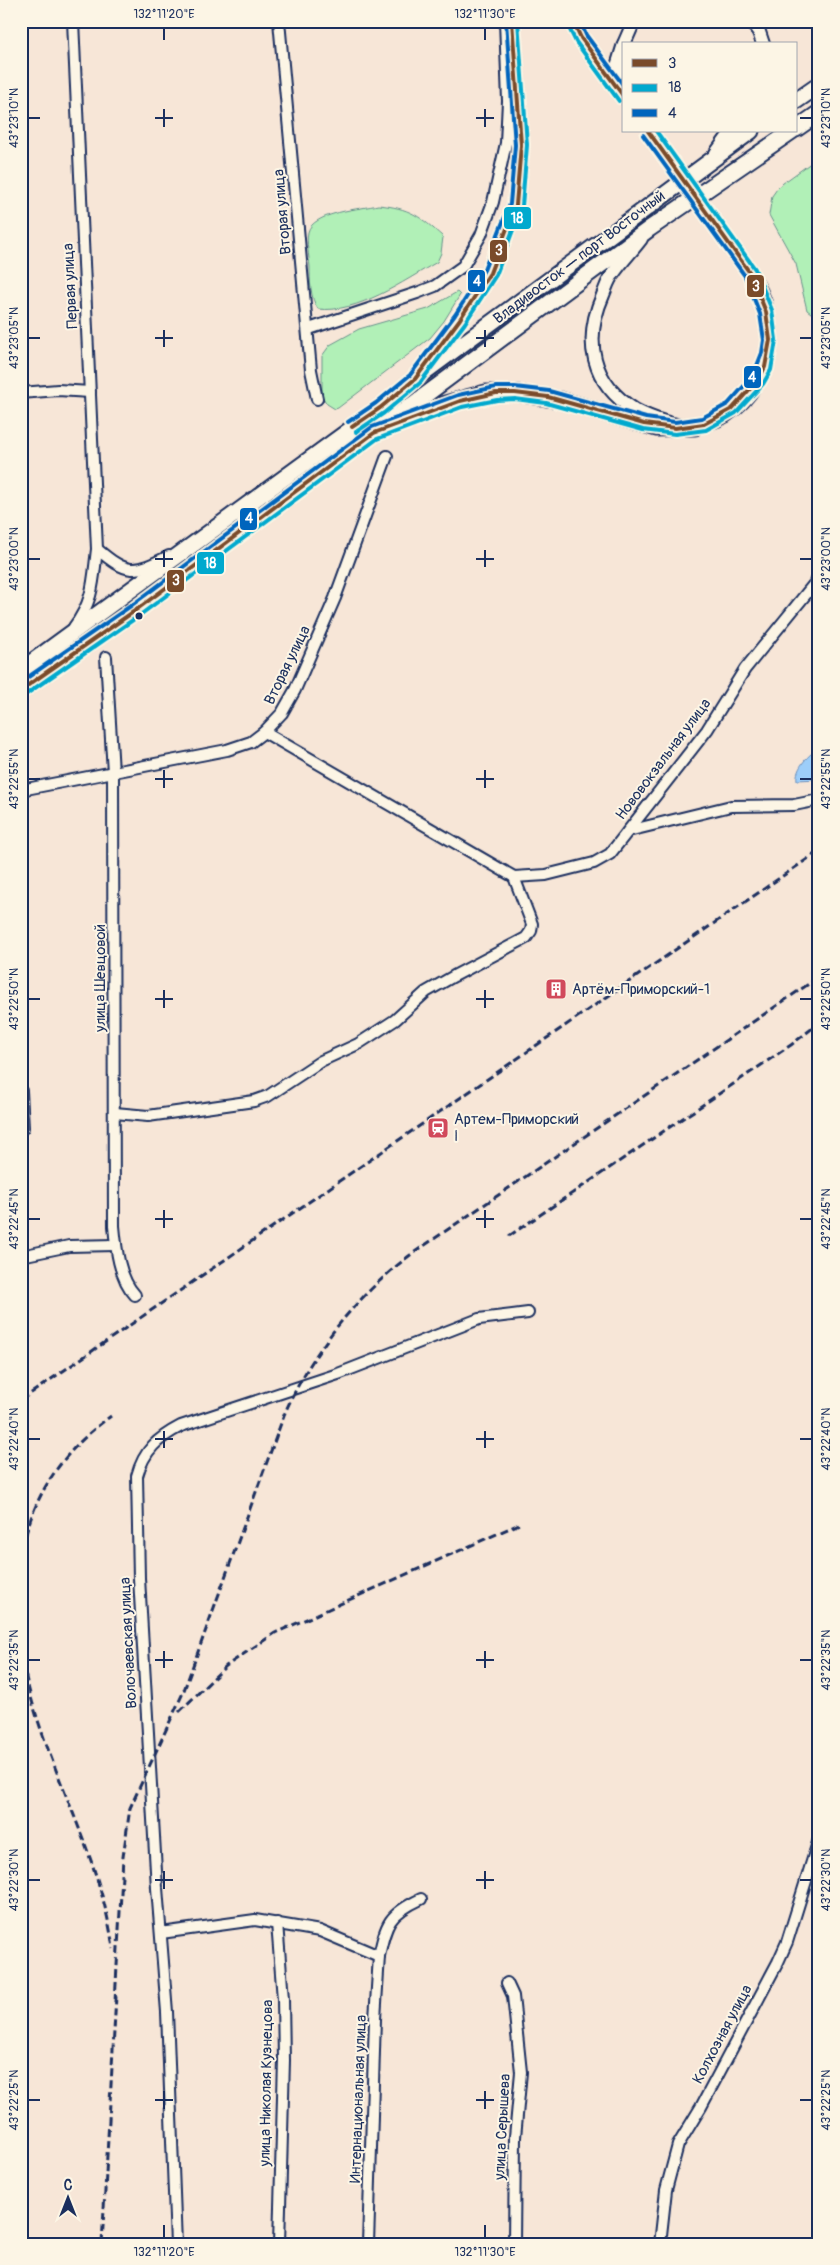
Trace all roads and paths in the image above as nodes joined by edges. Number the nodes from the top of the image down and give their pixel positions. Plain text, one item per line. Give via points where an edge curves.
1 (73, 21) edge
2 (279, 21) edge
3 (505, 21) edge
4 (512, 21) edge
5 (573, 21) edge
6 (634, 21) edge
7 (751, 21) edge
8 (625, 42) edge
9 (762, 42) edge
10 (622, 50) edge
11 (819, 85) edge
12 (622, 89) edge
13 (622, 95) edge
14 (798, 99) edge
15 (819, 113) edge
16 (798, 127) edge
17 (731, 132) edge
18 (750, 132) edge
19 (791, 132) edge
20 (649, 133) edge
21 (713, 157) junction
22 (649, 229) junction
23 (309, 329) junction
24 (415, 379) junction
25 (90, 392) junction
26 (21, 393) edge
27 (317, 399) dead end
28 (695, 427) junction
29 (374, 432) junction
30 (386, 456) dead end
31 (199, 542) junction
32 (97, 549) junction
33 (819, 578) edge
34 (68, 635) junction
35 (106, 657) dead end
36 (21, 670) edge
37 (21, 690) edge
38 (264, 732) junction
39 (114, 772) junction
40 (21, 790) edge
41 (819, 800) edge
42 (628, 831) junction
43 (514, 877) junction
44 (21, 1091) edge
45 (115, 1113) junction
46 (23, 1128) dead end
47 (116, 1245) junction
48 (21, 1256) edge
49 (135, 1295) dead end
50 (528, 1313) dead end
51 (819, 1839) edge
52 (421, 1899) dead end
53 (277, 1923) junction
54 (161, 1933) junction
55 (379, 1956) junction
56 (507, 1983) dead end
57 (176, 2244) edge
58 (279, 2244) edge
59 (368, 2244) edge
60 (514, 2244) edge
61 (660, 2244) edge

1 - 25 street, Первая улица
2 - 23 street, Вторая улица
3 - 23 street via 506,143 493,202 481,235 464,266 418,294
4 - 24 main road via 521,145 516,205 490,273
5 - 13 main road via 581,38
6 - 8 main road
7 - 9 main road
10 - 12 main road via 618,63
11 - 14 highway
15 - 16 highway
17 - 21 main road
18 - 21 highway, Владивосток — порт Восточный
19 - 22 highway, Владивосток — порт Восточный
20 - 28 main road, bridge via 761,292 770,334 763,373 740,405 716,420
21 - 24 highway, Владивосток — порт Восточный
22 - 28 main road via 612,276 595,314 591,337 597,367 608,388 626,404 658,420
22 - 29 highway, Владивосток — порт Восточный
23 - 27 street, Вторая улица via 311,370
24 - 31 highway, Владивосток — порт Восточный
25 - 26 street
25 - 32 street, Первая улица
28 - 29 highway via 657,428 560,400 516,393 486,393 441,405
29 - 37 highway, Владивосток — порт Восточный via 136,610
30 - 38 street, Вторая улица via 335,598 295,690 282,713
31 - 32 street via 134,570 118,566
31 - 34 highway, Владивосток — порт Восточный
32 - 34 street, Первая улица via 92,593 86,610
33 - 42 street, Нововокзальная улица via 745,669 707,730
34 - 36 highway, Владивосток — порт Восточный
35 - 39 street, улица Шевцовой
38 - 39 street, Вторая улица via 250,742 227,750
38 - 43 street
39 - 40 street, Вторая улица
39 - 45 street, улица Шевцовой
41 - 42 street via 794,805 730,806
42 - 43 street, Нововокзальная улица via 610,854 594,863 546,875
43 - 45 street via 532,924 526,938 426,992 395,1020 358,1044 321,1061 261,1098 148,1116
44 - 46 street
45 - 47 street, улица Шевцовой
47 - 48 street via 69,1246
47 - 49 street, улица Шевцовой via 127,1287
50 - 54 street, Волочаевская улица via 478,1319 338,1374 181,1426 163,1435 144,1456 137,1476 139,1578
51 - 61 street, Колхозная улица via 778,1962 678,2144 666,2190
52 - 55 street, Интернациональная улица via 405,1906 387,1924
53 - 54 street via 255,1920
53 - 55 street via 320,1931
53 - 58 street, улица Николая Кузнецова via 284,2060
54 - 57 street, Волочаевская улица
55 - 59 street, Интернациональная улица
56 - 60 street, улица Серышева via 513,1996 521,2072 515,2137

